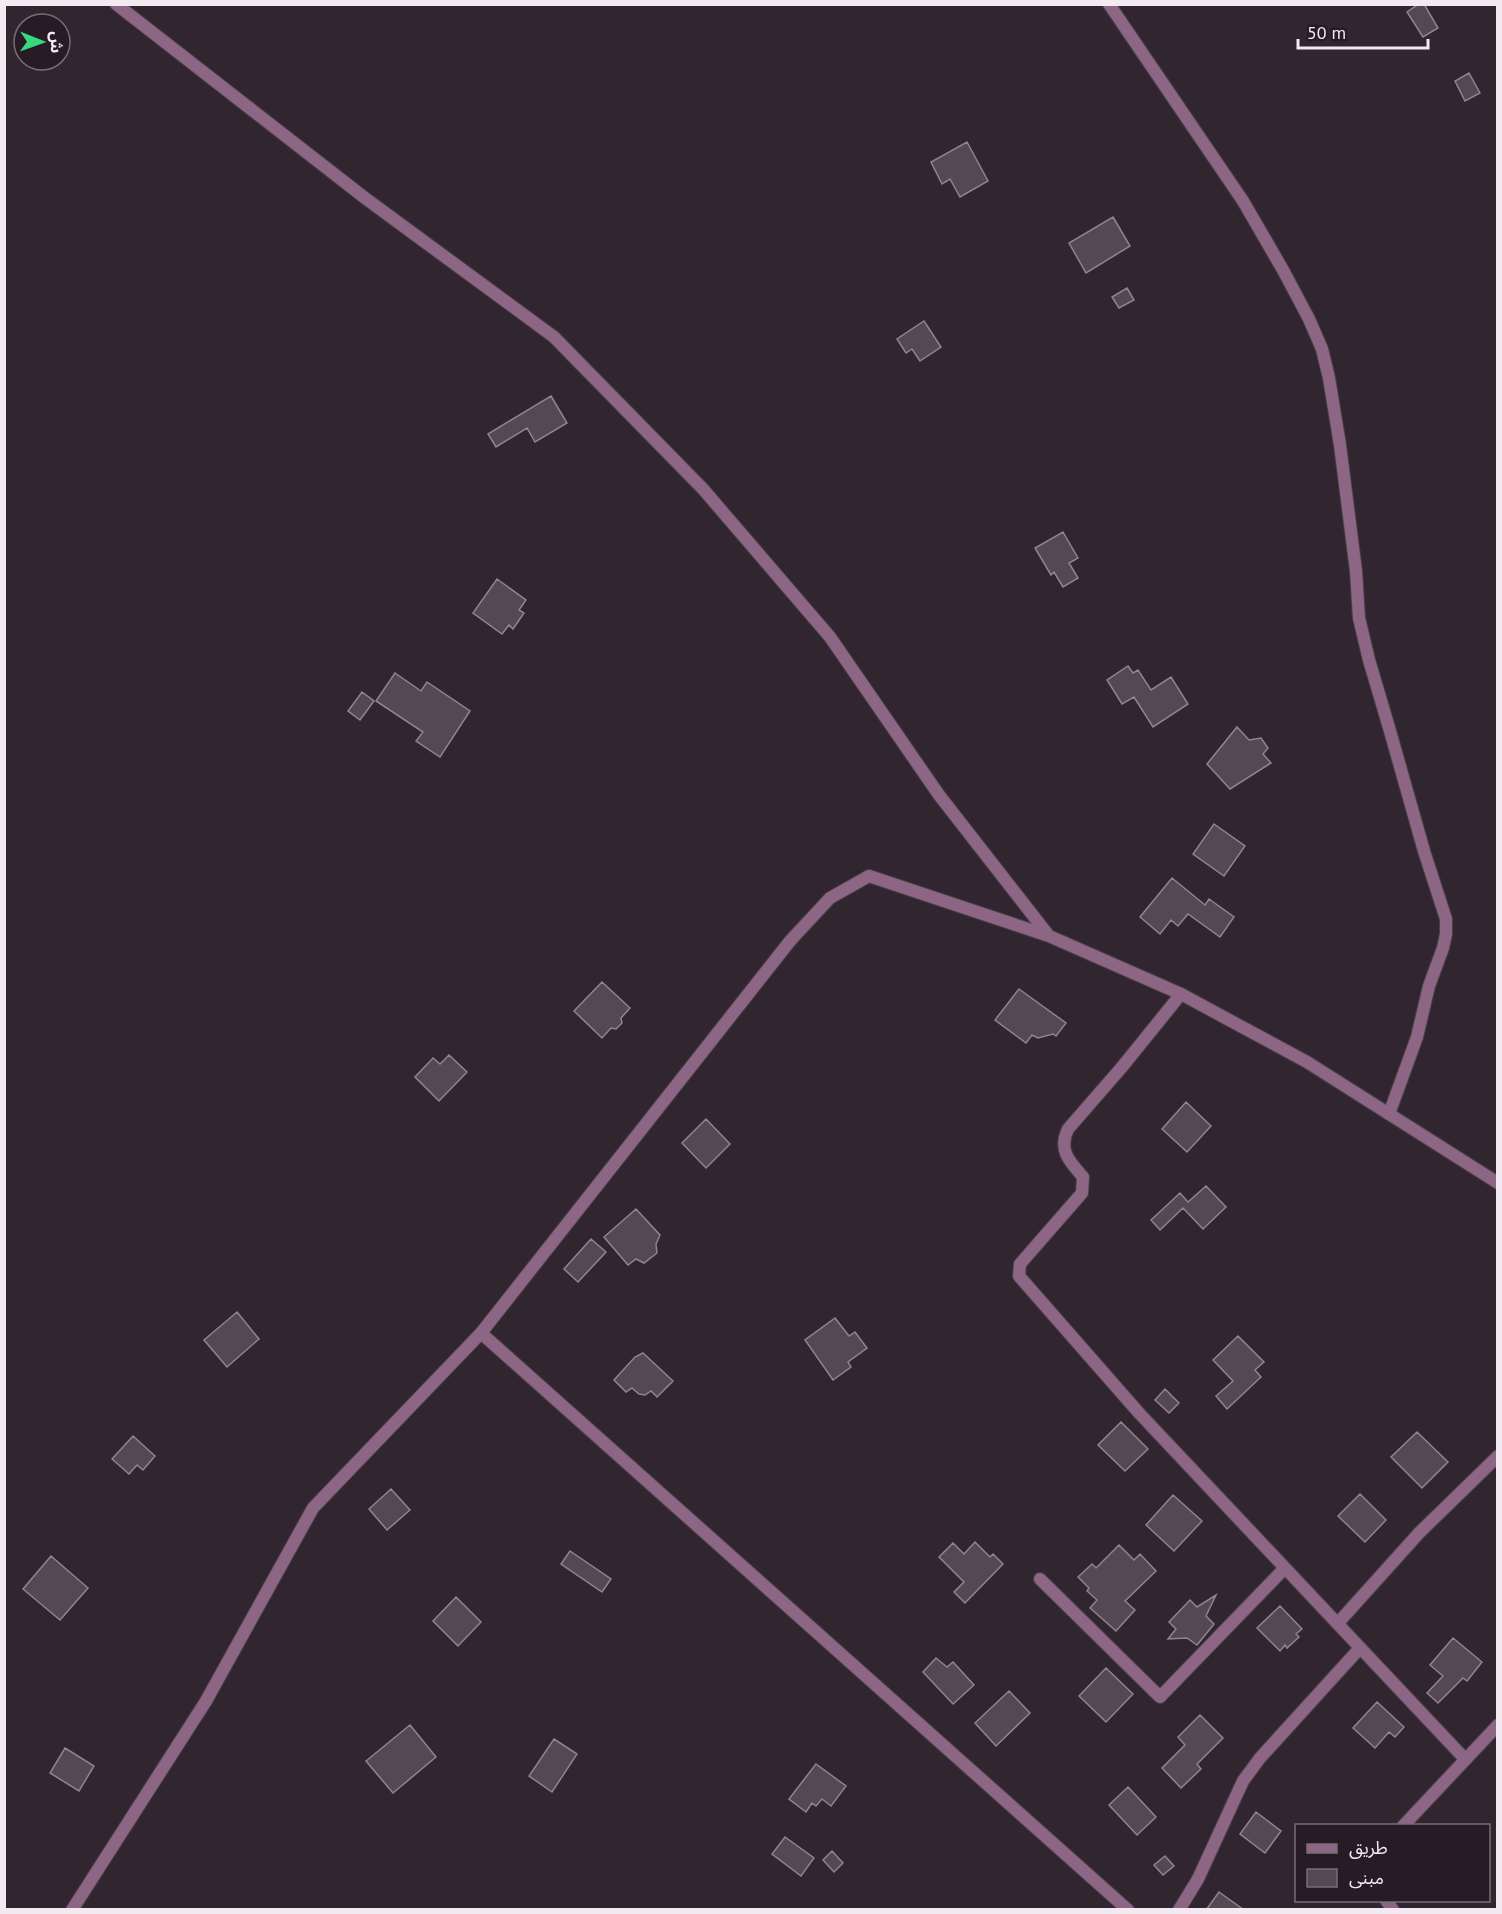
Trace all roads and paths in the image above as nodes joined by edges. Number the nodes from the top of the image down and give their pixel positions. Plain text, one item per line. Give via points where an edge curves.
1 (116, 4) edge
2 (1109, 4) edge
3 (1049, 936) junction
4 (1181, 994) junction
5 (1389, 1114) junction
6 (1497, 1183) edge
7 (481, 1333) junction
8 (1497, 1456) edge
9 (1285, 1568) junction
10 (1040, 1579) dead end
11 (1338, 1623) junction
12 (1360, 1648) junction
13 (1497, 1725) edge
14 (1465, 1758) junction
15 (1405, 1824) edge
16 (72, 1910) edge
17 (1128, 1910) edge
18 (1179, 1910) edge

1 - 3 street via 365,198 554,337 702,489 830,637 939,795
2 - 5 street via 1242,201 1322,349 1340,445 1359,618 1446,919 1443,948 1417,1037
3 - 4 street
3 - 7 street via 869,876 830,898 790,941
4 - 5 street via 1306,1062
4 - 9 street via 1068,1129 1063,1139 1067,1159 1083,1177 1082,1193 1020,1264 1019,1276 1139,1413
5 - 6 street
7 - 16 street via 313,1508 206,1701
7 - 17 street
8 - 11 street via 1419,1533
9 - 10 street via 1160,1698
9 - 11 street
11 - 12 street
12 - 14 street
12 - 18 street via 1243,1781 1198,1879
13 - 14 street
14 - 15 street

